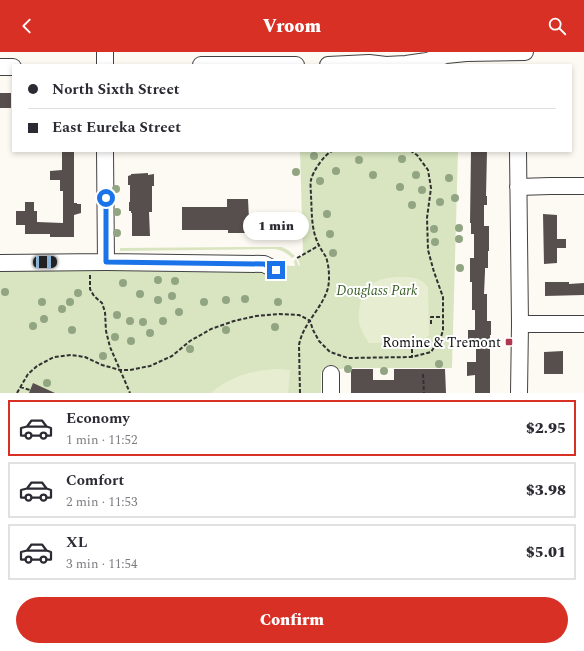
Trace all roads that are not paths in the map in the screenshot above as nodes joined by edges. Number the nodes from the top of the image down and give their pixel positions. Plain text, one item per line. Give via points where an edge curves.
1 (105, 52) edge
2 (502, 52) edge
3 (525, 52) edge
4 (369, 58) edge
5 (105, 64) edge
6 (334, 64) edge
7 (384, 64) edge
8 (406, 64) edge
9 (506, 64) edge
10 (0, 67) edge
11 (12, 67) edge
12 (105, 152) edge
13 (518, 152) edge
14 (584, 186) edge
15 (518, 188) junction
16 (106, 262) junction
17 (0, 263) edge
18 (276, 270) dead end
19 (520, 324) junction
20 (584, 324) edge
21 (331, 374) dead end
22 (331, 393) edge
23 (519, 393) edge

1 - 5 street
2 - 3 street
2 - 8 street via 446,55
2 - 9 street
4 - 6 street
4 - 7 street
10 - 11 street
12 - 16 street
13 - 15 street
14 - 15 street
15 - 19 street
16 - 17 street
16 - 18 street via 264,264
19 - 20 street
19 - 23 street
21 - 22 street

